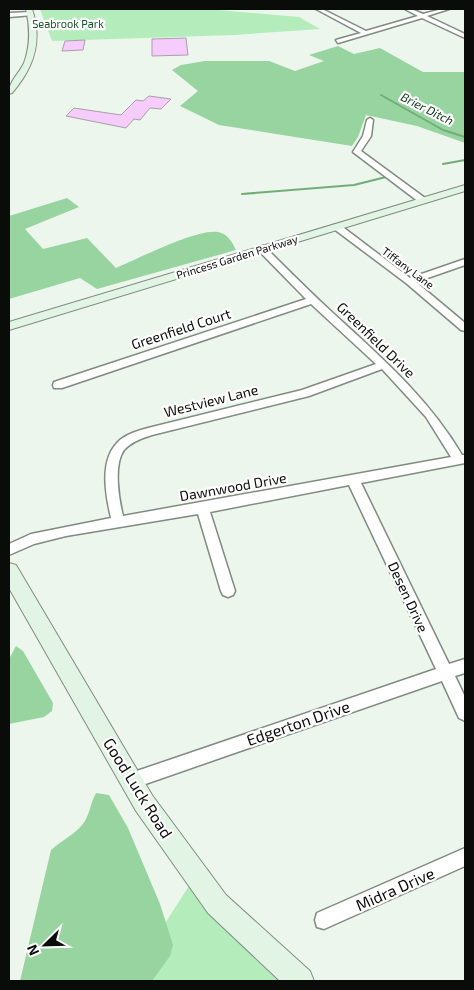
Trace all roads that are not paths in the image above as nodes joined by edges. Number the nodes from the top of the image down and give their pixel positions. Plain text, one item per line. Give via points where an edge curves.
1 (318, 9) edge
2 (407, 9) edge
3 (447, 9) edge
4 (30, 12) edge
5 (9, 14) edge
6 (422, 16) junction
7 (366, 33) junction
8 (465, 36) edge
9 (338, 41) dead end
10 (9, 91) edge
11 (370, 120) dead end
12 (465, 188) edge
13 (422, 200) junction
14 (337, 227) junction
15 (262, 249) junction
16 (465, 262) edge
17 (408, 281) junction
18 (313, 300) junction
19 (9, 326) edge
20 (465, 328) edge
21 (384, 365) junction
22 (58, 385) dead end
23 (462, 459) edge
24 (353, 480) junction
25 (203, 508) junction
26 (118, 522) junction
27 (9, 550) edge
28 (9, 571) edge
29 (228, 591) dead end
30 (465, 666) edge
31 (444, 673) junction
32 (465, 713) edge
33 (131, 781) junction
34 (465, 857) edge
35 (324, 920) dead end
36 (300, 981) edge

1 - 7 street
2 - 6 street
3 - 6 street
4 - 5 street
4 - 10 main road via 35,30 32,52 24,72
6 - 7 street
6 - 8 street
7 - 9 street
11 - 13 street via 367,136 357,152
12 - 13 main road, Princess Garden Parkway
13 - 14 main road, Princess Garden Parkway
14 - 15 main road, Princess Garden Parkway
14 - 17 street, Tiffany Lane
15 - 18 street, Greenfield Drive
15 - 19 main road, Princess Garden Parkway
16 - 17 street
17 - 20 street, Tiffany Lane
18 - 21 street, Greenfield Drive
18 - 22 street, Greenfield Court
21 - 23 street, Greenfield Drive via 439,426
21 - 26 street, Westview Lane via 305,393 152,430 133,438 121,446 115,456 112,495
23 - 24 street, Dawnwood Drive
24 - 25 street, Dawnwood Drive
24 - 31 street, Desen Drive
25 - 26 street, Dawnwood Drive
25 - 29 street
26 - 27 street, Dawnwood Drive via 40,537
28 - 33 main road, Good Luck Road
30 - 31 street, Edgerton Drive
31 - 32 street, Desen Drive
31 - 33 street, Edgerton Drive
33 - 36 main road, Good Luck Road via 217,904
34 - 35 street, Midra Drive

